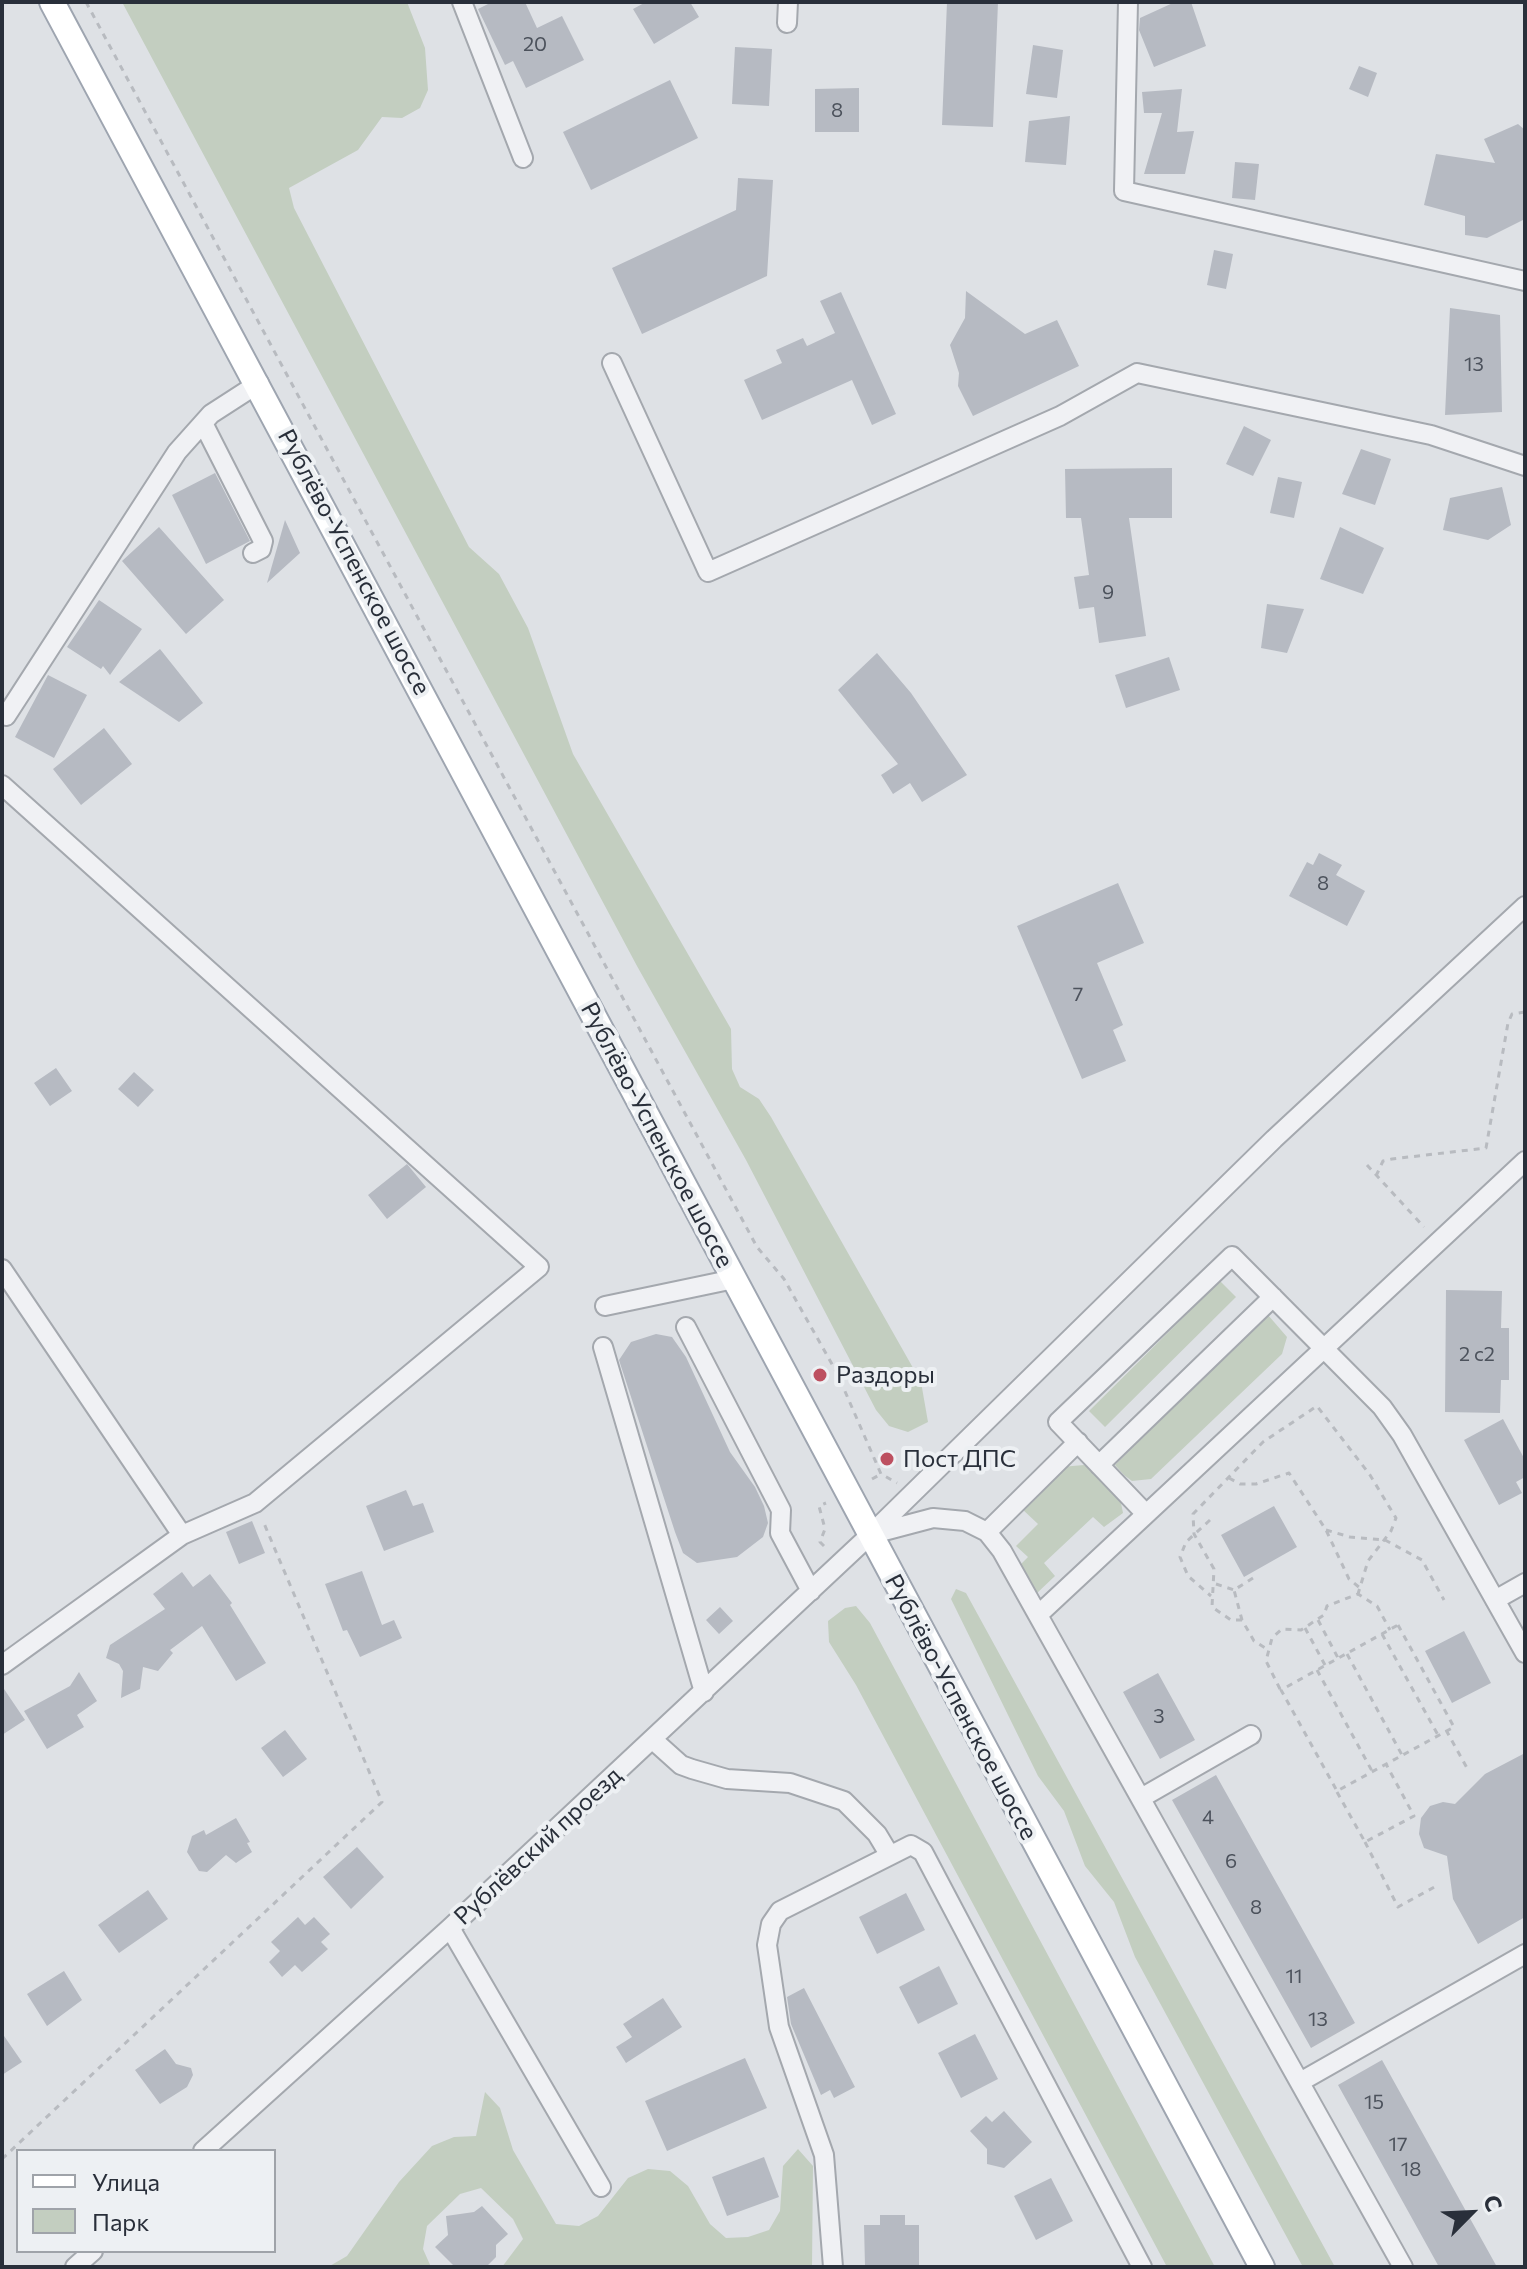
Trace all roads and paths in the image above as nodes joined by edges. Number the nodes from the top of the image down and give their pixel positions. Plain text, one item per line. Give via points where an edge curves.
1 (52, 2) edge
2 (86, 2) edge
3 (462, 2) edge
4 (788, 2) edge
5 (1128, 2) edge
6 (787, 23) dead end
7 (523, 158) dead end
8 (1525, 281) edge
9 (612, 363) dead end
10 (259, 383) junction
11 (203, 423) junction
12 (1525, 466) edge
13 (253, 553) dead end
14 (6, 716) dead end
15 (2, 785) edge
16 (1525, 906) edge
17 (1525, 1012) edge
18 (1525, 1161) edge
19 (1367, 1165) dead end
20 (1376, 1176) junction
21 (1438, 1241) junction
22 (2, 1269) edge
23 (734, 1279) junction
24 (1273, 1297) junction
25 (605, 1306) dead end
26 (686, 1327) dead end
27 (603, 1347) dead end
28 (1323, 1348) junction
29 (1078, 1442) junction
30 (1099, 1465) junction
31 (881, 1474) junction
32 (1229, 1478) junction
33 (872, 1479) dead end
34 (914, 1493) junction
35 (255, 1503) junction
36 (826, 1503) dead end
37 (1146, 1514) junction
38 (1210, 1520) dead end
39 (1326, 1530) junction
40 (987, 1532) junction
41 (1194, 1534) junction
42 (182, 1535) junction
43 (869, 1536) junction
44 (1385, 1540) junction
45 (824, 1546) dead end
46 (1253, 1578) dead end
47 (1525, 1583) edge
48 (1216, 1584) junction
49 (1360, 1588) junction
50 (1234, 1590) junction
51 (811, 1591) junction
52 (1358, 1594) junction
53 (1211, 1596) junction
54 (1444, 1600) dead end
55 (1495, 1600) junction
56 (1038, 1615) junction
57 (1242, 1620) junction
58 (1318, 1620) junction
59 (1305, 1628) junction
60 (1390, 1630) junction
61 (1382, 1634) junction
62 (1267, 1649) junction
63 (1525, 1653) edge
64 (1347, 1654) junction
65 (1338, 1658) junction
66 (2, 1665) edge
67 (1325, 1665) junction
68 (1317, 1670) junction
69 (1281, 1690) junction
70 (704, 1692) junction
71 (1446, 1730) junction
72 (1251, 1735) dead end
73 (1438, 1735) junction
74 (652, 1739) junction
75 (1402, 1755) junction
76 (1386, 1764) junction
77 (1467, 1768) dead end
78 (1372, 1771) junction
79 (1337, 1791) junction
80 (1141, 1798) junction
81 (1365, 1842) junction
82 (889, 1854) junction
83 (1438, 1885) dead end
84 (450, 1928) junction
85 (1525, 1954) edge
86 (1300, 2082) junction
87 (205, 2149) edge
88 (2, 2159) edge
89 (601, 2187) dead end
90 (91, 2253) edge
91 (75, 2267) edge
92 (833, 2267) edge
93 (1142, 2267) edge
94 (1262, 2267) edge
95 (1403, 2267) edge

1 - 10 main road, Рублёво-Успенское шоссе
2 - 31 path via 757,1247 784,1279 837,1373
3 - 7 street
4 - 6 street
5 - 8 street via 1124,191
9 - 12 street via 708,572 1060,416 1137,373 1431,435
10 - 11 street
10 - 23 main road, Рублёво-Успенское шоссе
11 - 13 street via 263,541
11 - 14 street via 177,452
15 - 35 street via 539,1267
16 - 34 street, Рублёвский проезд via 1274,1139
17 - 20 path via 1512,1014 1508,1023 1486,1148 1383,1161
18 - 21 street
19 - 20 path
20 - 21 path
21 - 28 street
22 - 42 street
23 - 25 street
23 - 43 main road, Рублёво-Успенское шоссе
24 - 28 street
24 - 29 street via 1232,1256 1058,1422
24 - 30 street
26 - 51 street via 781,1510 780,1533
27 - 70 street
28 - 37 street
28 - 55 street via 1382,1407 1402,1435
29 - 30 street
29 - 40 street
30 - 37 street
31 - 33 path
31 - 34 path
32 - 39 path via 1256,1484 1289,1473
32 - 41 path via 1193,1514
32 - 44 path via 1263,1442 1317,1406 1396,1518
34 - 43 street, Рублёвский проезд
35 - 42 street
35 - 88 path via 382,1802
36 - 45 path via 819,1506
37 - 56 street
38 - 41 path
39 - 44 path
39 - 49 path via 1349,1579
40 - 43 street via 965,1521 933,1518
40 - 56 street
41 - 48 path via 1214,1569
41 - 53 path via 1180,1557 1188,1576
42 - 66 street
43 - 51 street, Рублёвский проезд
43 - 94 main road, Рублёво-Успенское шоссе
44 - 49 path via 1368,1561
44 - 54 path via 1422,1560
46 - 50 path
47 - 55 street
48 - 50 path
48 - 53 path
49 - 52 path
50 - 57 path
51 - 70 street, Рублёвский проезд
52 - 58 path via 1327,1606
52 - 60 path via 1377,1606
53 - 57 path via 1219,1614
55 - 63 street
56 - 80 street
57 - 62 path via 1254,1641
58 - 59 path
58 - 65 path
59 - 62 path via 1282,1629
59 - 67 path
60 - 61 path
60 - 71 path via 1398,1625 1454,1727
61 - 64 path
61 - 73 path
62 - 69 path via 1266,1661
64 - 65 path
64 - 75 path
65 - 67 path
67 - 68 path
68 - 69 path
68 - 78 path
69 - 79 path
70 - 74 street, Рублёвский проезд
71 - 73 path
71 - 77 path
72 - 80 street
73 - 75 path
74 - 82 street via 692,1769 727,1779 790,1783 844,1801
74 - 84 street, Рублёвский проезд
75 - 76 path
76 - 78 path
76 - 81 path via 1414,1816
78 - 79 path
79 - 81 path
80 - 86 street
81 - 83 path via 1398,1907
82 - 92 street via 780,1911 767,1945 779,2027 824,2155
82 - 93 street via 911,1845 923,1852
84 - 87 street, Рублёвский проезд
84 - 89 street
85 - 86 street
86 - 95 street
90 - 91 street

